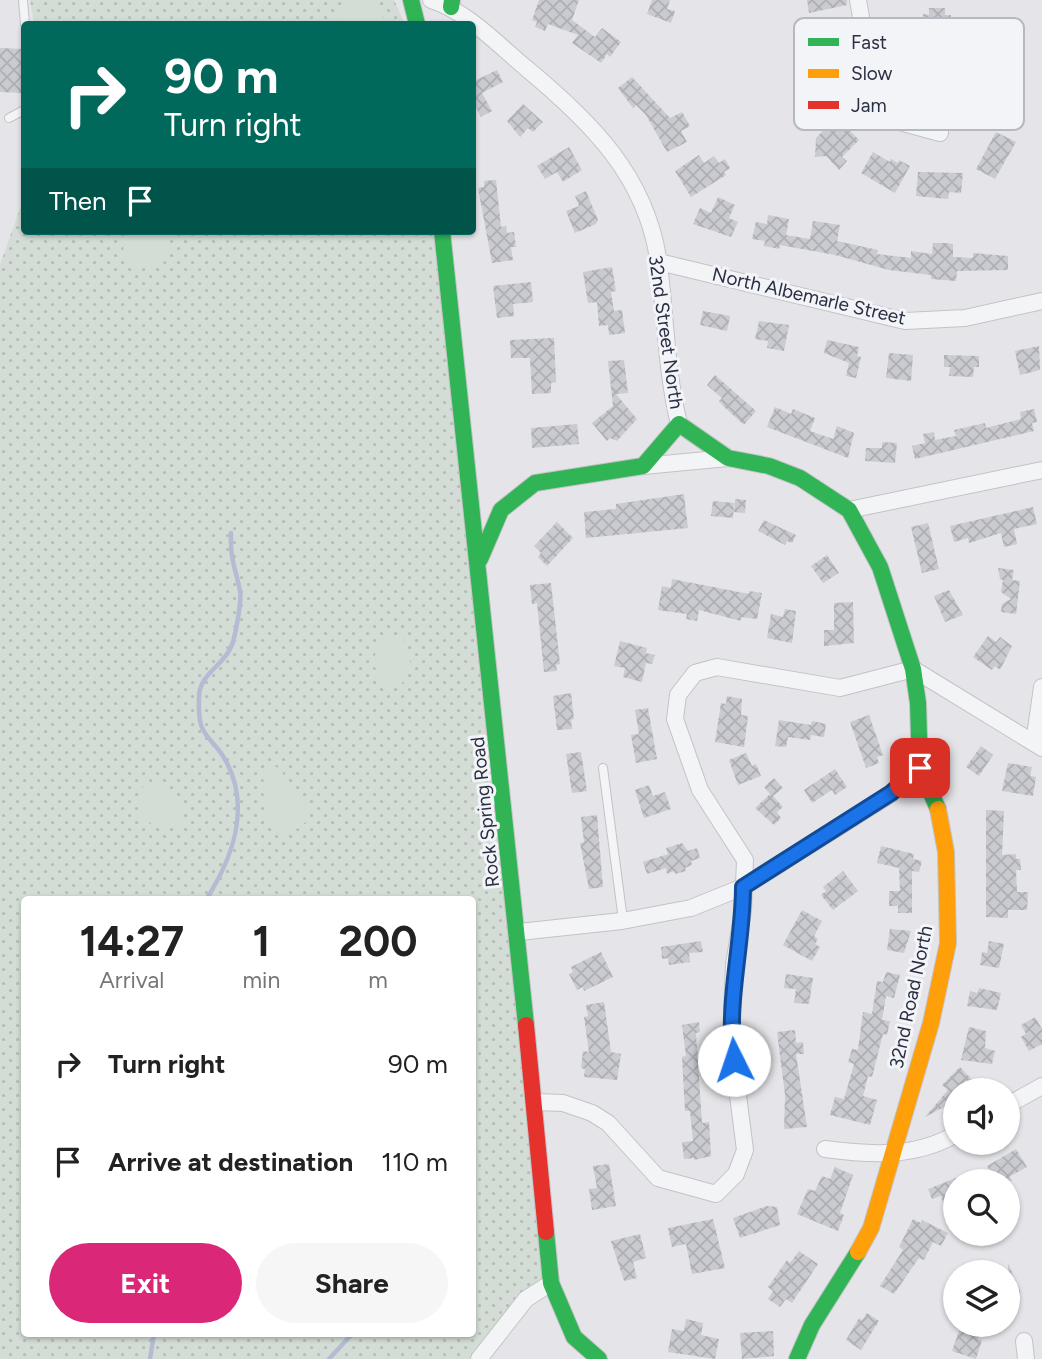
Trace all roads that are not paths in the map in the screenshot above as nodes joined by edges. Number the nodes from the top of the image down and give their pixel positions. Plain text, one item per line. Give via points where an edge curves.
1 (23, 0) edge
2 (411, 0) edge
3 (431, 0) edge
4 (858, 0) edge
5 (452, 3) edge
6 (861, 18) edge
7 (26, 21) edge
8 (415, 21) edge
9 (473, 21) edge
10 (476, 23) edge
11 (21, 112) edge
12 (9, 118) dead end
13 (929, 130) edge
14 (940, 133) dead end
15 (442, 235) edge
16 (659, 262) junction
17 (1042, 301) edge
18 (679, 424) junction
19 (727, 458) junction
20 (643, 466) junction
21 (1042, 470) edge
22 (501, 510) junction
23 (849, 510) junction
24 (475, 513) junction
25 (480, 559) junction
26 (913, 669) junction
27 (1042, 687) edge
28 (1038, 746) edge
29 (603, 768) dead end
30 (920, 768) junction
31 (485, 799) dead end
32 (505, 801) junction
33 (743, 887) junction
34 (623, 920) junction
35 (519, 932) junction
36 (1042, 1086) edge
37 (1020, 1098) edge
38 (535, 1102) junction
39 (943, 1142) edge
40 (825, 1149) dead end
41 (895, 1153) junction
42 (551, 1283) junction
43 (1024, 1340) dead end
44 (478, 1359) edge
45 (599, 1359) edge
46 (797, 1359) edge
47 (1026, 1359) edge

1 - 7 lane
2 - 8 street
3 - 5 street, 32nd Street North
4 - 6 street
5 - 9 street, 32nd Street North
10 - 16 street, 32nd Street North via 575,108 612,149 642,202
11 - 12 lane
13 - 14 street
15 - 24 street, Rock Spring Road
16 - 17 street, North Albemarle Street via 905,321 965,318
16 - 18 street, 32nd Street North via 669,383
18 - 19 street
18 - 20 street
19 - 20 street
19 - 23 street via 800,478
20 - 22 street via 535,483
21 - 23 street
22 - 24 street
22 - 25 street
23 - 26 street, 32nd Road North via 880,566
24 - 25 street, Rock Spring Road
25 - 32 street, Rock Spring Road
26 - 28 street
26 - 30 street, 32nd Road North
26 - 33 street via 841,688 717,667 695,673 678,695 675,719 700,790 745,860
27 - 28 street
29 - 34 lane
30 - 33 street via 891,793
30 - 41 street, 32nd Road North via 937,802 946,852 948,943
31 - 32 lane
32 - 35 street, Rock Spring Road
33 - 34 street via 691,908
33 - 38 street via 731,1041 745,1150 736,1174 716,1194 658,1178 608,1123 592,1113 563,1103
34 - 35 street
35 - 38 street, Rock Spring Road
36 - 37 street
38 - 42 street, Rock Spring Road
39 - 41 street
40 - 41 street
41 - 46 street, 32nd Road North via 871,1228 829,1294
42 - 44 street via 526,1299
42 - 45 street, Rock Spring Road via 574,1337
43 - 47 street

